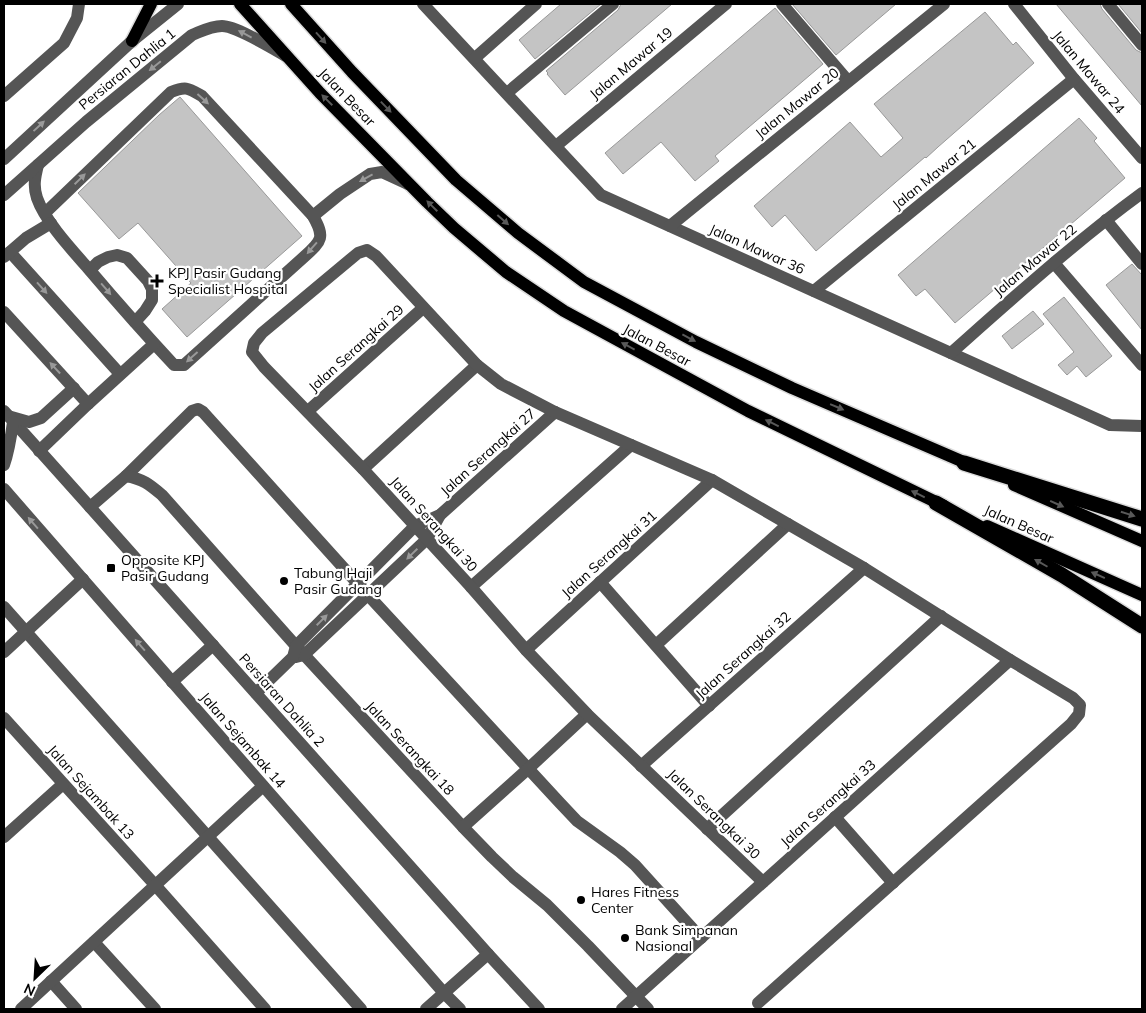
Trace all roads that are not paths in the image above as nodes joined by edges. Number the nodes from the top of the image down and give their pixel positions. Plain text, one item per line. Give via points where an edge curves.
1 (78, 4) edge
2 (151, 4) edge
3 (178, 4) edge
4 (240, 4) edge
5 (290, 4) edge
6 (423, 4) edge
7 (536, 4) edge
8 (613, 4) edge
9 (726, 4) edge
10 (782, 4) edge
11 (944, 4) edge
12 (1014, 4) edge
13 (1108, 4) edge
14 (132, 41) junction
15 (1142, 45) edge
16 (288, 57) junction
17 (475, 58) junction
18 (1074, 79) junction
19 (848, 82) junction
20 (507, 93) junction
21 (4, 96) edge
22 (556, 146) junction
23 (1142, 158) edge
24 (4, 159) edge
25 (38, 165) junction
26 (411, 185) junction
27 (1142, 193) edge
28 (4, 196) edge
29 (313, 216) junction
30 (48, 218) junction
31 (1106, 220) junction
32 (670, 226) junction
33 (7, 255) edge
34 (1054, 263) junction
35 (1142, 264) edge
36 (90, 270) junction
37 (814, 291) junction
38 (423, 308) junction
39 (4, 312) edge
40 (134, 322) junction
41 (154, 344) junction
42 (951, 353) junction
43 (477, 365) junction
44 (1142, 365) edge
45 (120, 374) junction
46 (74, 388) junction
47 (88, 404) junction
48 (308, 411) junction
49 (555, 412) junction
50 (8, 416) edge
51 (1142, 426) edge
52 (54, 436) junction
53 (631, 445) junction
54 (39, 451) junction
55 (964, 463) junction
56 (4, 465) edge
57 (55, 468) junction
58 (362, 469) junction
59 (126, 476) junction
60 (712, 480) junction
61 (4, 489) edge
62 (936, 503) junction
63 (90, 507) junction
64 (440, 515) junction
65 (1142, 519) edge
66 (788, 524) junction
67 (415, 526) junction
68 (427, 539) junction
69 (1142, 541) edge
70 (864, 568) junction
71 (83, 579) junction
72 (600, 582) junction
73 (358, 584) junction
74 (471, 587) junction
75 (368, 595) junction
76 (1142, 595) edge
77 (4, 607) edge
78 (941, 616) junction
79 (1142, 626) edge
80 (26, 632) junction
81 (213, 645) junction
82 (656, 646) junction
83 (526, 650) junction
84 (4, 652) edge
85 (298, 653) junction
86 (1010, 660) junction
87 (172, 682) junction
88 (256, 693) junction
89 (709, 706) junction
90 (587, 714) junction
91 (4, 718) edge
92 (641, 766) junction
93 (529, 768) junction
94 (63, 784) junction
95 (263, 786) junction
96 (835, 817) junction
97 (463, 827) junction
98 (707, 829) junction
99 (4, 837) edge
100 (208, 837) junction
101 (763, 882) junction
102 (893, 883) junction
103 (156, 886) junction
104 (701, 938) junction
105 (94, 942) junction
106 (488, 954) junction
107 (51, 982) junction
108 (444, 993) junction
109 (636, 996) junction
110 (758, 1003) dead end
111 (21, 1009) edge
112 (76, 1009) edge
113 (155, 1009) edge
114 (265, 1009) edge
115 (362, 1009) edge
116 (426, 1009) edge
117 (460, 1009) edge
118 (539, 1009) edge
119 (622, 1009) edge
120 (648, 1009) edge

1 - 21 street via 77,18 64,43
2 - 14 main road
3 - 14 street, Persiaran Dahlia 1
4 - 16 main road, Jalan Besar
5 -> 55 main road, Jalan Besar via 456,180 518,233 584,282 774,380
6 - 17 street, Jalan Mawar 36
7 - 17 street
8 - 20 street
9 - 22 street, Jalan Mawar 19
10 - 19 street
11 - 19 street, Jalan Mawar 20
12 - 18 street, Jalan Mawar 24
13 - 15 street
24 -> 14 street, Persiaran Dahlia 1
16 -> 25 street, Persiaran Dahlia 1 via 236,29 224,26 211,27 192,35
26 -> 16 main road, Jalan Besar
17 - 20 street, Jalan Mawar 36
18 - 23 street, Jalan Mawar 24
18 - 37 street, Jalan Mawar 21
19 - 32 street, Jalan Mawar 20
20 - 22 street, Jalan Mawar 36
22 - 32 street, Jalan Mawar 36 via 600,195
25 - 28 street, Persiaran Dahlia 1
25 - 30 street via 34,188
26 -> 29 street via 382,172 370,174
62 -> 26 main road, Jalan Besar via 748,411 564,312 506,272 454,228
27 - 31 street, Jalan Mawar 22
30 -> 29 street via 171,92 181,88 189,88 202,96
29 -> 41 street via 320,238 315,247 184,365 174,365
30 - 33 street
30 - 36 street
31 - 34 street, Jalan Mawar 22
31 - 35 street
32 - 37 street, Jalan Mawar 36
33 -> 45 street
34 - 42 street, Jalan Mawar 22
34 - 44 street
36 -> 40 street
36 - 40 street via 98,262 117,255 127,258 148,281 152,300
37 - 42 street, Jalan Mawar 36
38 - 43 street
38 - 48 street, Jalan Serangkai 29
38 - 48 street, Jalan Serangkai 30 via 376,256 366,250 358,253 262,333 252,352
46 -> 39 street
40 - 41 street
41 - 45 street
42 - 51 street, Jalan Mawar 36 via 1110,424
43 - 49 street via 500,384
43 - 58 street
45 - 47 street
46 - 47 street
46 - 50 street via 41,418 28,422
47 - 52 street
48 - 58 street, Jalan Serangkai 30
49 - 53 street
49 - 64 street, Jalan Serangkai 27
50 - 54 street, Persiaran Dahlia 2
50 - 56 street via 12,436
52 - 54 street
52 - 57 street via 51,449
53 - 60 street
53 - 74 street
54 - 57 street, Persiaran Dahlia 2
55 -> 65 highway
55 -> 69 main road, Jalan Besar
57 - 63 street, Persiaran Dahlia 2
58 - 67 street, Jalan Serangkai 30
59 - 63 street
59 - 73 street via 198,409
59 - 85 street, Jalan Serangkai 18 via 147,482 162,495
60 - 66 street
60 - 72 street, Jalan Serangkai 31
71 -> 61 street, Jalan Sejambak 14
76 -> 62 main road, Jalan Besar
79 -> 62 highway via 1062,575
63 - 81 street, Persiaran Dahlia 2
64 - 67 street, Jalan Serangkai 27
64 - 68 street, Jalan Serangkai 27
66 - 70 street
66 - 82 street
67 - 68 street, Jalan Serangkai 30
67 - 73 street, Jalan Serangkai 27
68 - 74 street, Jalan Serangkai 30
68 -> 75 street, Jalan Serangkai 27
70 - 78 street
70 - 89 street, Jalan Serangkai 32
71 - 80 street
87 -> 71 street, Jalan Sejambak 14
72 - 82 street
72 - 83 street, Jalan Serangkai 31
73 - 75 street
85 -> 73 street, Jalan Serangkai 27
74 - 83 street, Jalan Serangkai 30
75 - 85 street, Jalan Serangkai 27
75 - 93 street
77 - 80 street
78 - 86 street
78 - 98 street
80 - 84 street
80 - 100 street
81 - 87 street
81 - 88 street, Persiaran Dahlia 2
82 - 89 street
83 - 90 street, Jalan Serangkai 30
85 - 88 street, Jalan Serangkai 27
85 - 97 street, Jalan Serangkai 18
86 - 96 street, Jalan Serangkai 33
86 - 102 street via 1073,698 1080,705 1079,714
87 - 95 street, Jalan Sejambak 14
88 - 106 street, Persiaran Dahlia 2
89 - 92 street, Jalan Serangkai 32
90 - 92 street, Jalan Serangkai 30
90 - 93 street
91 - 94 street, Jalan Sejambak 13
92 - 98 street, Jalan Serangkai 30
93 - 97 street
93 - 104 street via 577,821 635,865
94 - 99 street
94 - 103 street, Jalan Sejambak 13
95 - 100 street
95 - 108 street, Jalan Sejambak 14
96 - 101 street, Jalan Serangkai 33
96 - 102 street
97 - 109 street, Jalan Serangkai 18
98 - 101 street, Jalan Serangkai 30
100 - 103 street
100 - 115 street
101 - 104 street, Jalan Serangkai 33
102 - 110 street
103 - 105 street
103 - 114 street, Jalan Sejambak 13
104 - 109 street, Jalan Serangkai 33
105 - 107 street
105 - 113 street
106 - 108 street
106 - 118 street, Persiaran Dahlia 2
107 - 111 street
107 - 112 street
108 - 116 street
108 - 117 street, Jalan Sejambak 14
109 - 119 street, Jalan Serangkai 33
109 - 120 street, Jalan Serangkai 18

